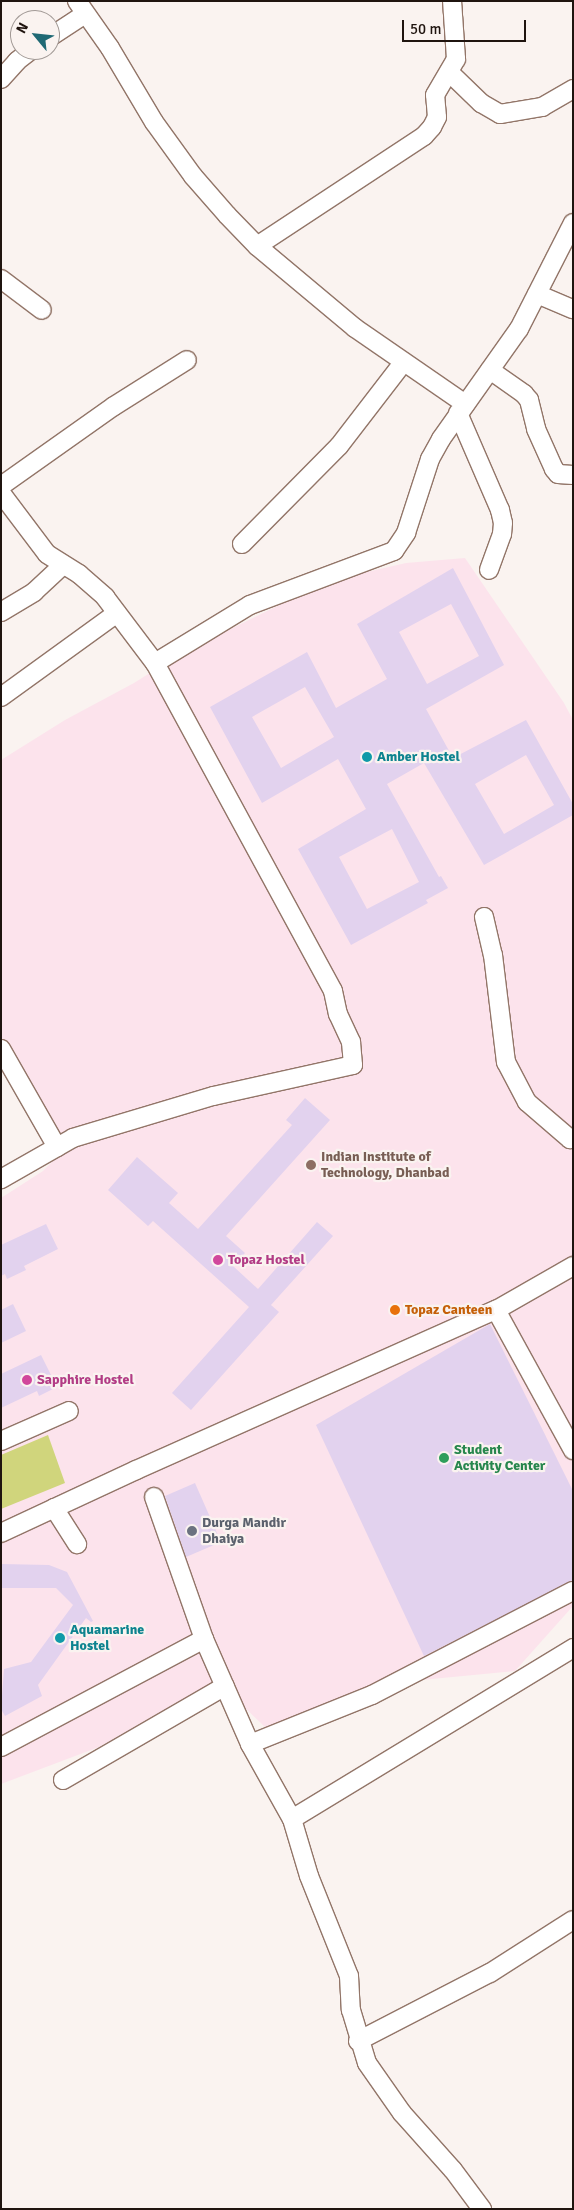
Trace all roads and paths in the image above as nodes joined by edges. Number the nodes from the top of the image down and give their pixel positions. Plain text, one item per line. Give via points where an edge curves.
1 (452, 1) edge
2 (81, 7) edge
3 (60, 27) edge
4 (18, 60) edge
5 (449, 72) junction
6 (1, 79) edge
7 (573, 89) edge
8 (573, 223) edge
9 (257, 246) junction
10 (1, 279) edge
11 (537, 294) junction
12 (573, 309) edge
13 (42, 310) dead end
14 (187, 360) dead end
15 (403, 363) junction
16 (490, 370) junction
17 (462, 409) junction
18 (573, 475) edge
19 (1, 486) edge
20 (1, 493) edge
21 (242, 544) dead end
22 (63, 565) junction
23 (489, 570) dead end
24 (1, 612) edge
25 (117, 613) junction
26 (155, 663) junction
27 (1, 697) edge
28 (484, 917) dead end
29 (1, 1049) edge
30 (573, 1139) edge
31 (57, 1147) junction
32 (1, 1179) edge
33 (573, 1266) edge
34 (496, 1310) junction
35 (69, 1411) dead end
36 (1, 1441) edge
37 (573, 1450) edge
38 (154, 1497) dead end
39 (54, 1508) junction
40 (1, 1533) edge
41 (77, 1544) dead end
42 (573, 1592) edge
43 (204, 1639) junction
44 (573, 1648) edge
45 (225, 1686) junction
46 (250, 1744) junction
47 (1, 1747) edge
48 (63, 1780) dead end
49 (292, 1819) junction
50 (573, 1920) edge
51 (358, 2041) junction
52 (482, 2209) edge

1 - 5 street via 456,59
2 - 3 street
2 - 9 street via 110,48 154,122 193,176
4 - 6 street
5 - 7 street via 481,103 500,114 542,108
5 - 9 street via 435,95 437,117 424,136
8 - 11 street
9 - 15 street via 355,328
10 - 13 street
11 - 12 street
11 - 16 street via 519,329
14 - 19 street via 114,406
15 - 17 street
15 - 21 street via 338,446
16 - 17 street
16 - 18 street via 529,400 536,429 554,469 558,474
17 - 23 street via 503,523
17 - 26 street via 430,459 406,533 394,551 250,605
20 - 22 street via 47,554
22 - 24 street via 34,592
22 - 25 street via 79,574 105,597
25 - 26 street
25 - 27 street
26 - 31 street via 333,991 338,1014 351,1042 353,1065 213,1096 73,1138
28 - 30 street via 493,955 506,1062 527,1102
29 - 31 street
31 - 32 street
33 - 34 street
34 - 37 street
34 - 39 street
35 - 36 street
38 - 43 street
39 - 40 street
39 - 41 street
42 - 46 street via 372,1695
43 - 45 street
43 - 47 street
44 - 49 street
45 - 46 street
45 - 48 street
46 - 49 street
49 - 51 street via 309,1876 349,1976 351,2010
50 - 51 street via 490,1973
51 - 52 street via 367,2064 402,2113 453,2170

